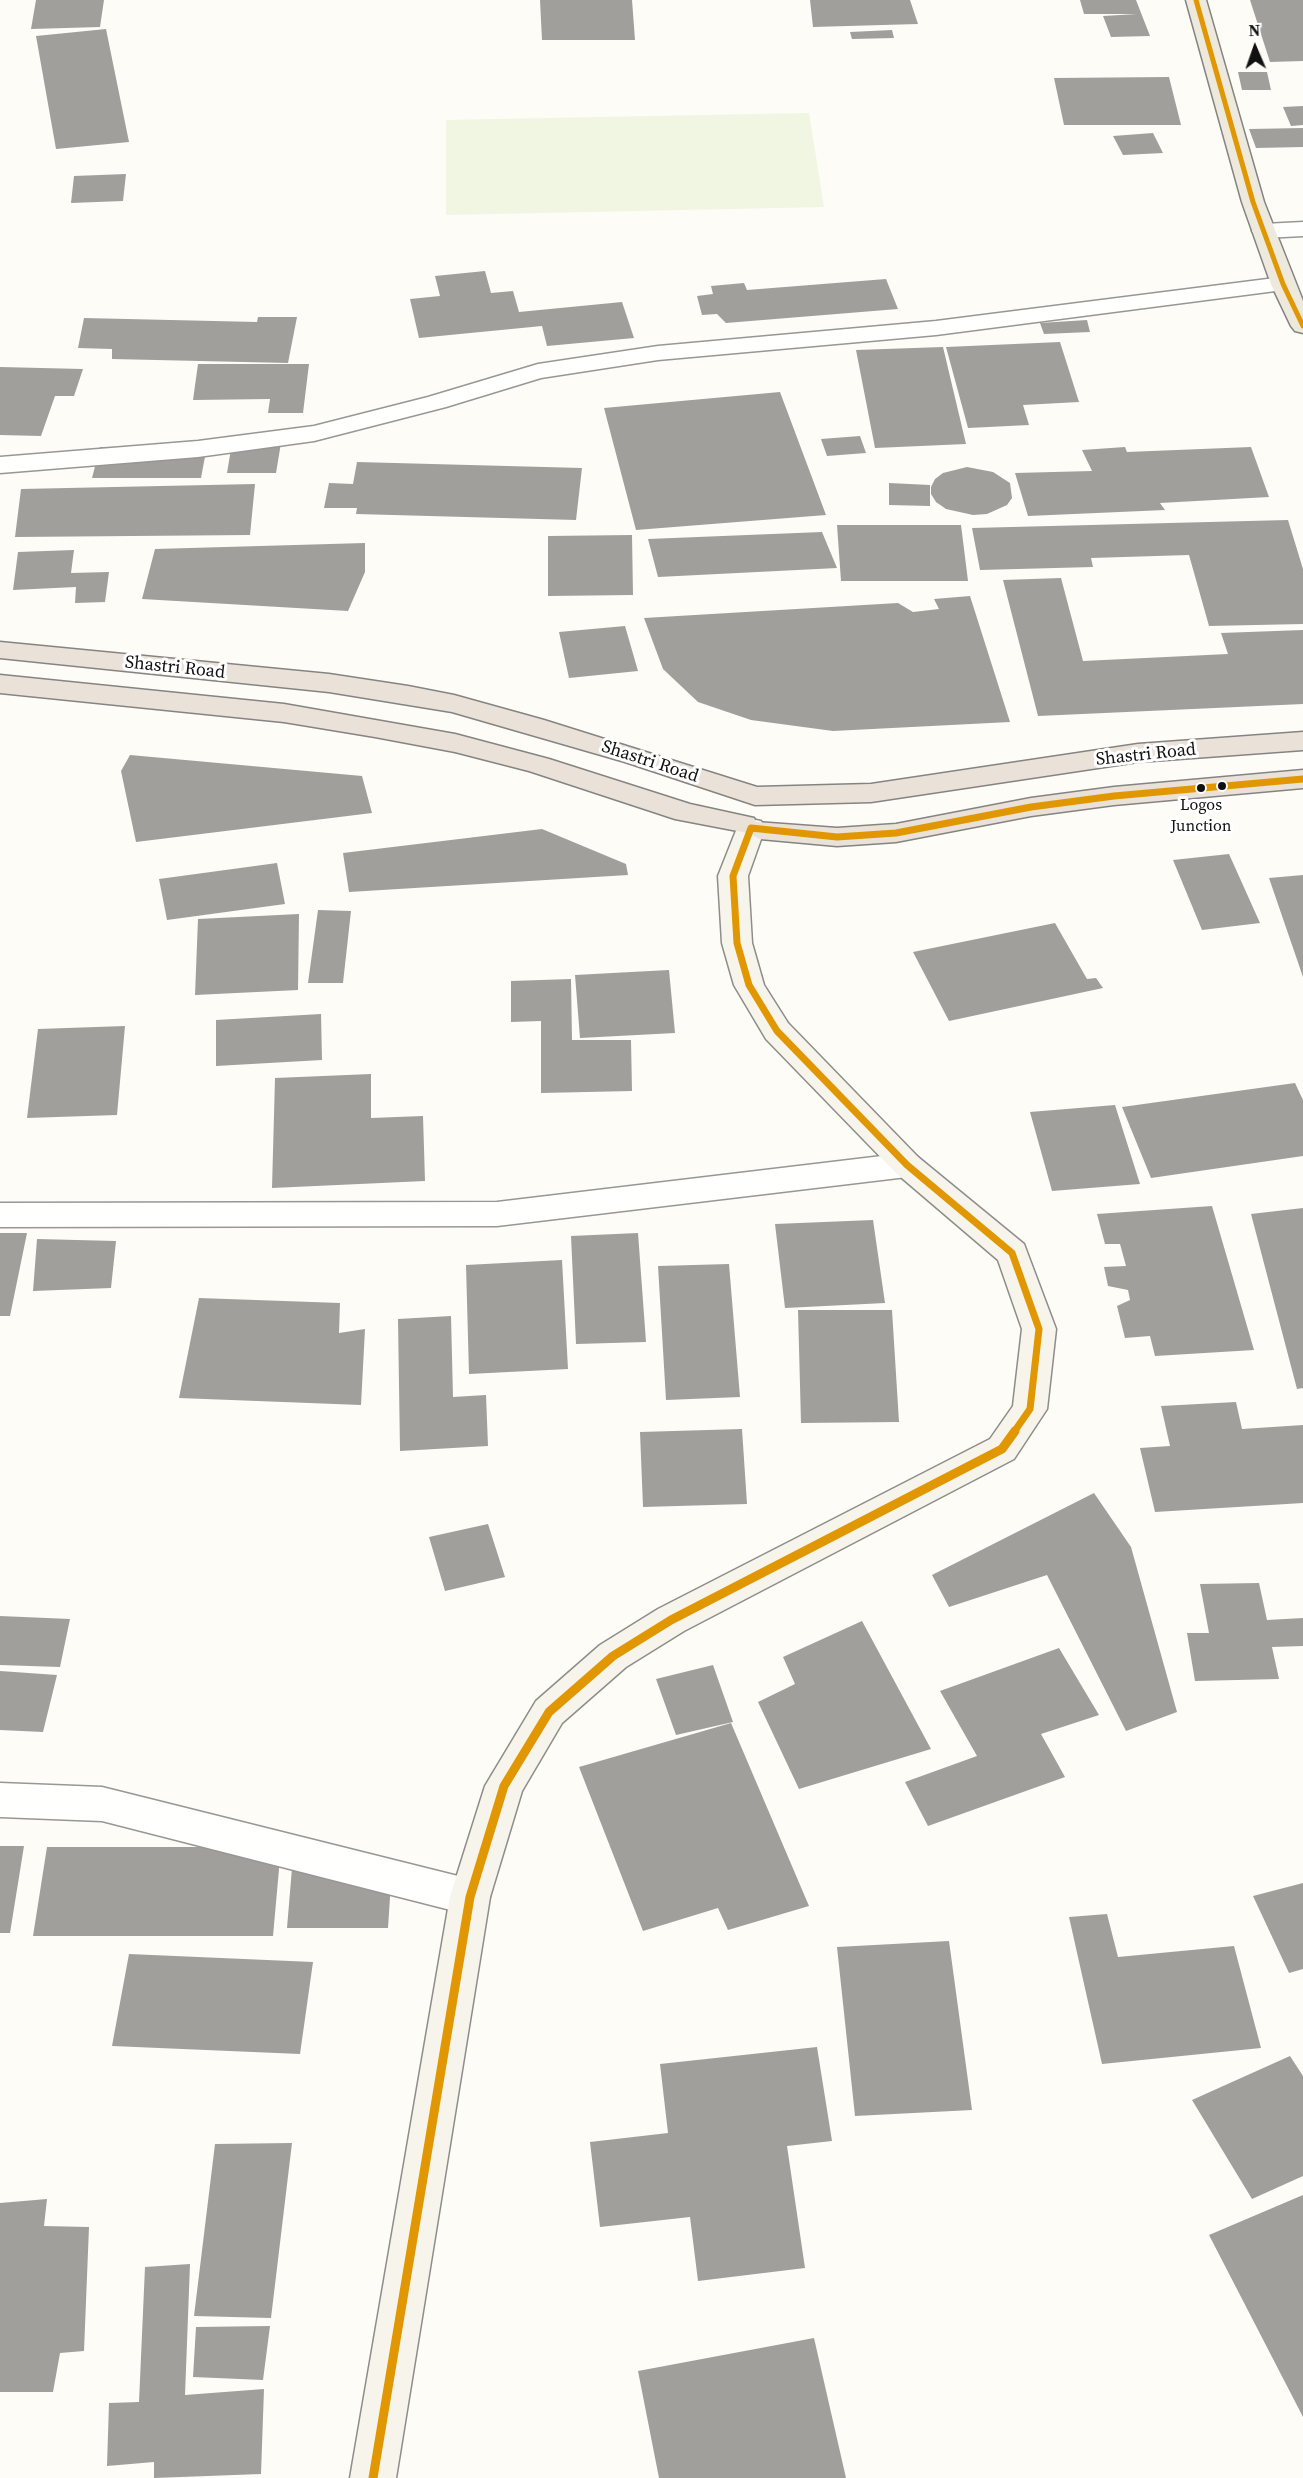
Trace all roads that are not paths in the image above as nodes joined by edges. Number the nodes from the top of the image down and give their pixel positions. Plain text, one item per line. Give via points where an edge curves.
1 (1196, 0) edge
2 (1303, 229) edge
3 (1264, 231) junction
4 (1283, 284) junction
5 (1303, 326) edge
6 (0, 465) edge
7 (0, 650) edge
8 (0, 684) edge
9 (1303, 741) edge
10 (1303, 778) edge
11 (756, 815) junction
12 (907, 1165) junction
13 (0, 1215) edge
14 (0, 1800) edge
15 (470, 1897) junction
16 (373, 2478) edge

1 - 3 main road
2 - 3 street
3 - 4 main road
4 - 5 main road
4 - 6 street via 936,327 658,353 538,371 314,433 198,448
7 - 11 highway, Shastri Road via 329,683 454,704 635,756
8 - 11 highway, Shastri Road via 284,713 375,728 455,743 686,812
9 - 11 highway, Shastri Road via 1138,753 871,793
10 - 11 highway, Shastri Road via 1055,803 896,833 837,837
11 - 12 main road via 733,876 737,943 749,985 777,1031
12 - 13 street via 497,1214
12 - 15 main road via 1012,1253 1039,1329 1030,1409 1002,1449 671,1620 605,1663 549,1712 504,1786
14 - 15 street via 102,1804
15 - 16 main road

